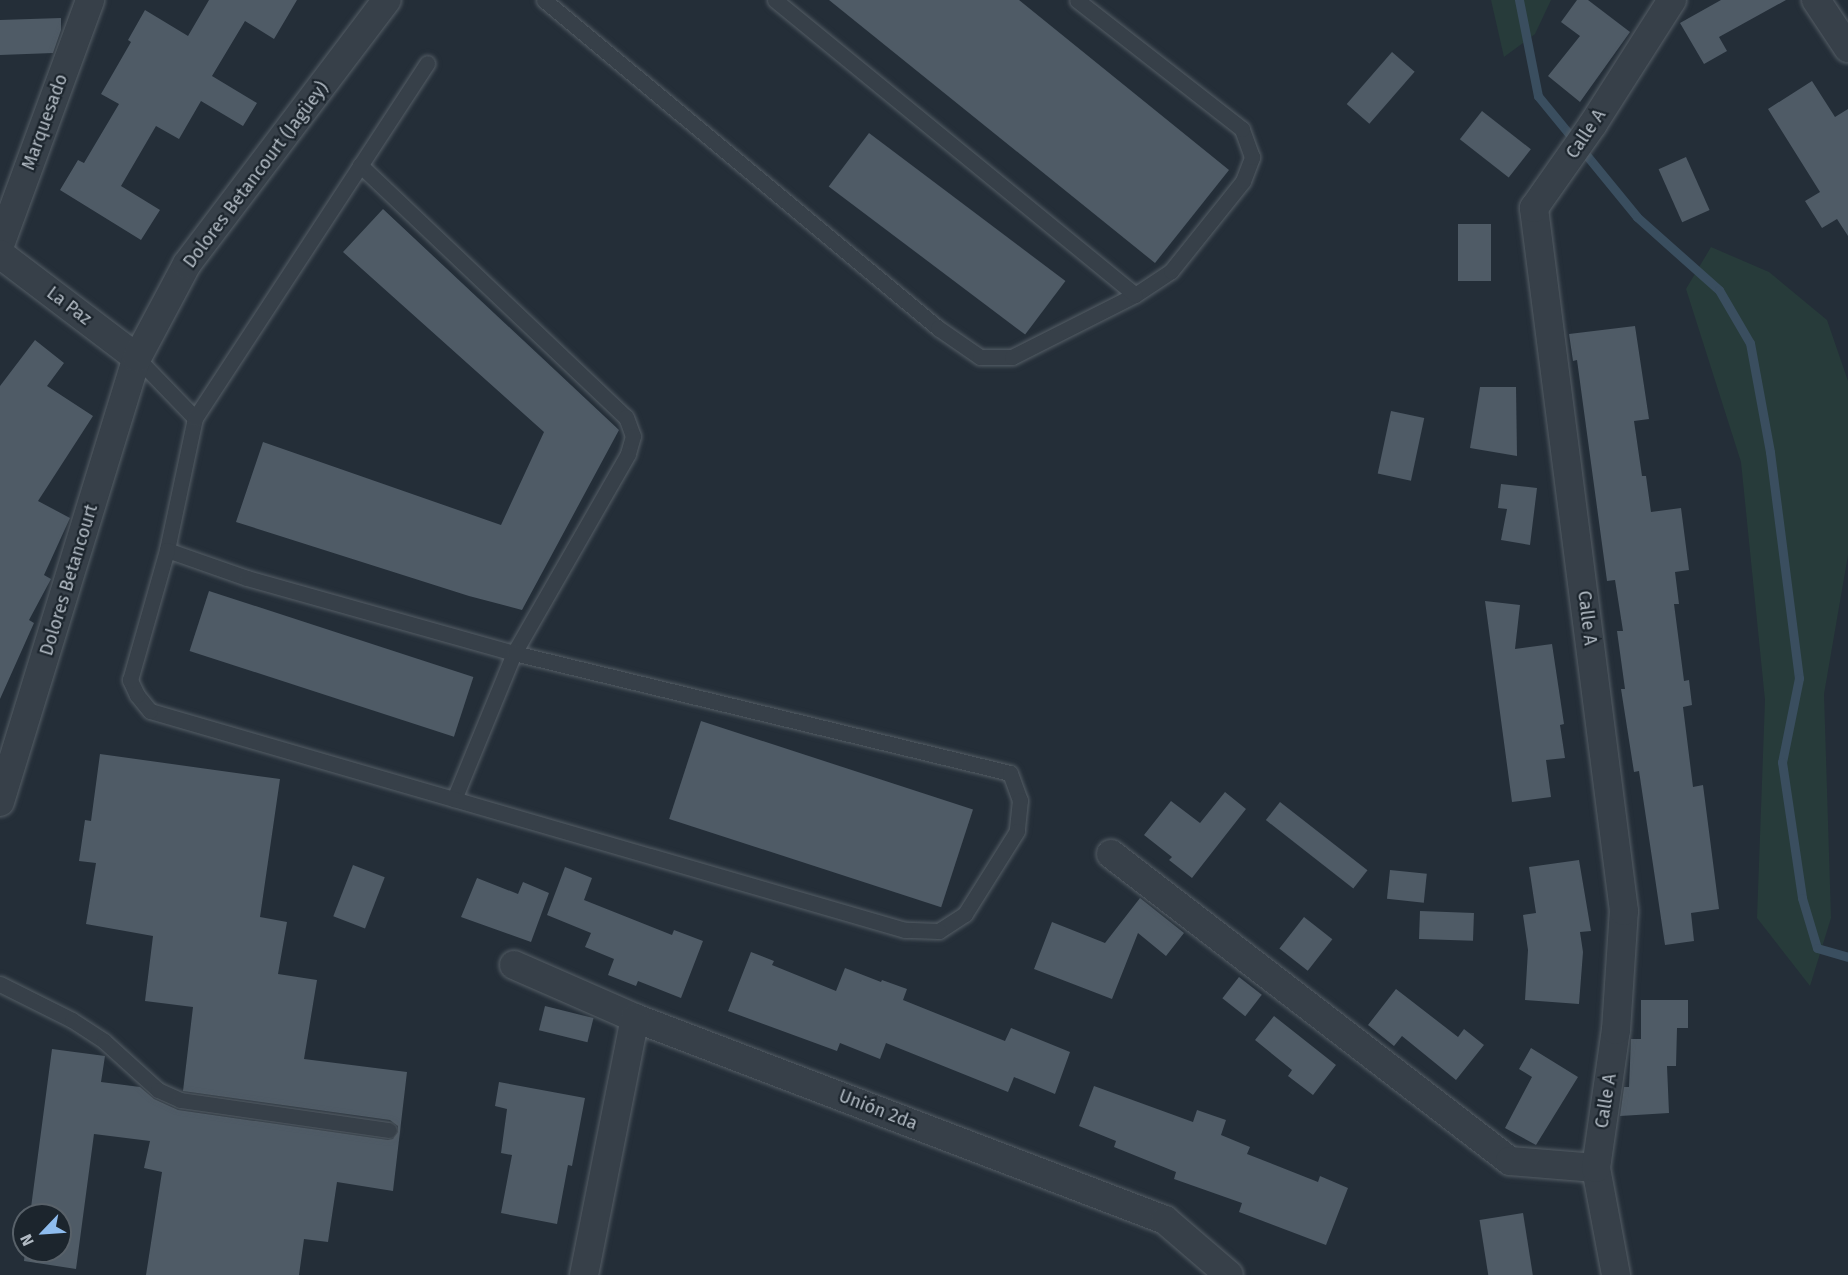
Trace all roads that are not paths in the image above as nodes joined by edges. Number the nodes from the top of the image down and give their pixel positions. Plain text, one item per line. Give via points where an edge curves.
1 (90, 0) edge
2 (387, 0) edge
3 (544, 0) edge
4 (775, 0) edge
5 (1077, 0) edge
6 (1672, 0) edge
7 (1816, 0) edge
8 (1848, 48) edge
9 (427, 63) dead end
10 (360, 165) junction
11 (0, 245) edge
12 (0, 254) edge
13 (1135, 295) junction
14 (137, 358) junction
15 (195, 418) junction
16 (167, 550) junction
17 (514, 653) junction
18 (454, 799) junction
19 (0, 802) edge
20 (1110, 854) dead end
21 (514, 965) dead end
22 (0, 984) edge
23 (635, 1018) junction
24 (389, 1130) dead end
25 (1596, 1168) junction
26 (584, 1275) edge
27 (1229, 1275) edge
28 (1616, 1275) edge

1 - 11 street, Marquesado
2 - 14 street, Dolores Betancourt (Jagüey) via 187,264
3 - 13 lane via 938,328 980,357 1012,357
4 - 13 lane
5 - 13 lane via 1242,129 1252,157 1243,181 1171,271
6 - 25 street, Calle A via 1534,208 1624,912 1616,1030
7 - 8 street
9 - 10 lane
10 - 15 lane
10 - 17 lane via 626,417 633,436 628,454
12 - 14 street, La Paz
14 - 15 lane
14 - 19 street, Dolores Betancourt
15 - 16 lane
16 - 17 lane via 247,578
16 - 18 lane via 130,680 150,711
17 - 18 lane
17 - 18 lane via 1010,773 1020,800 1017,831 965,914 939,931 905,930
20 - 25 street via 1510,1161
21 - 23 street, Unión 2da
22 - 24 lane via 104,1041 159,1090 180,1100
23 - 26 street
23 - 27 street, Unión 2da via 1165,1220
25 - 28 street, Calle A

